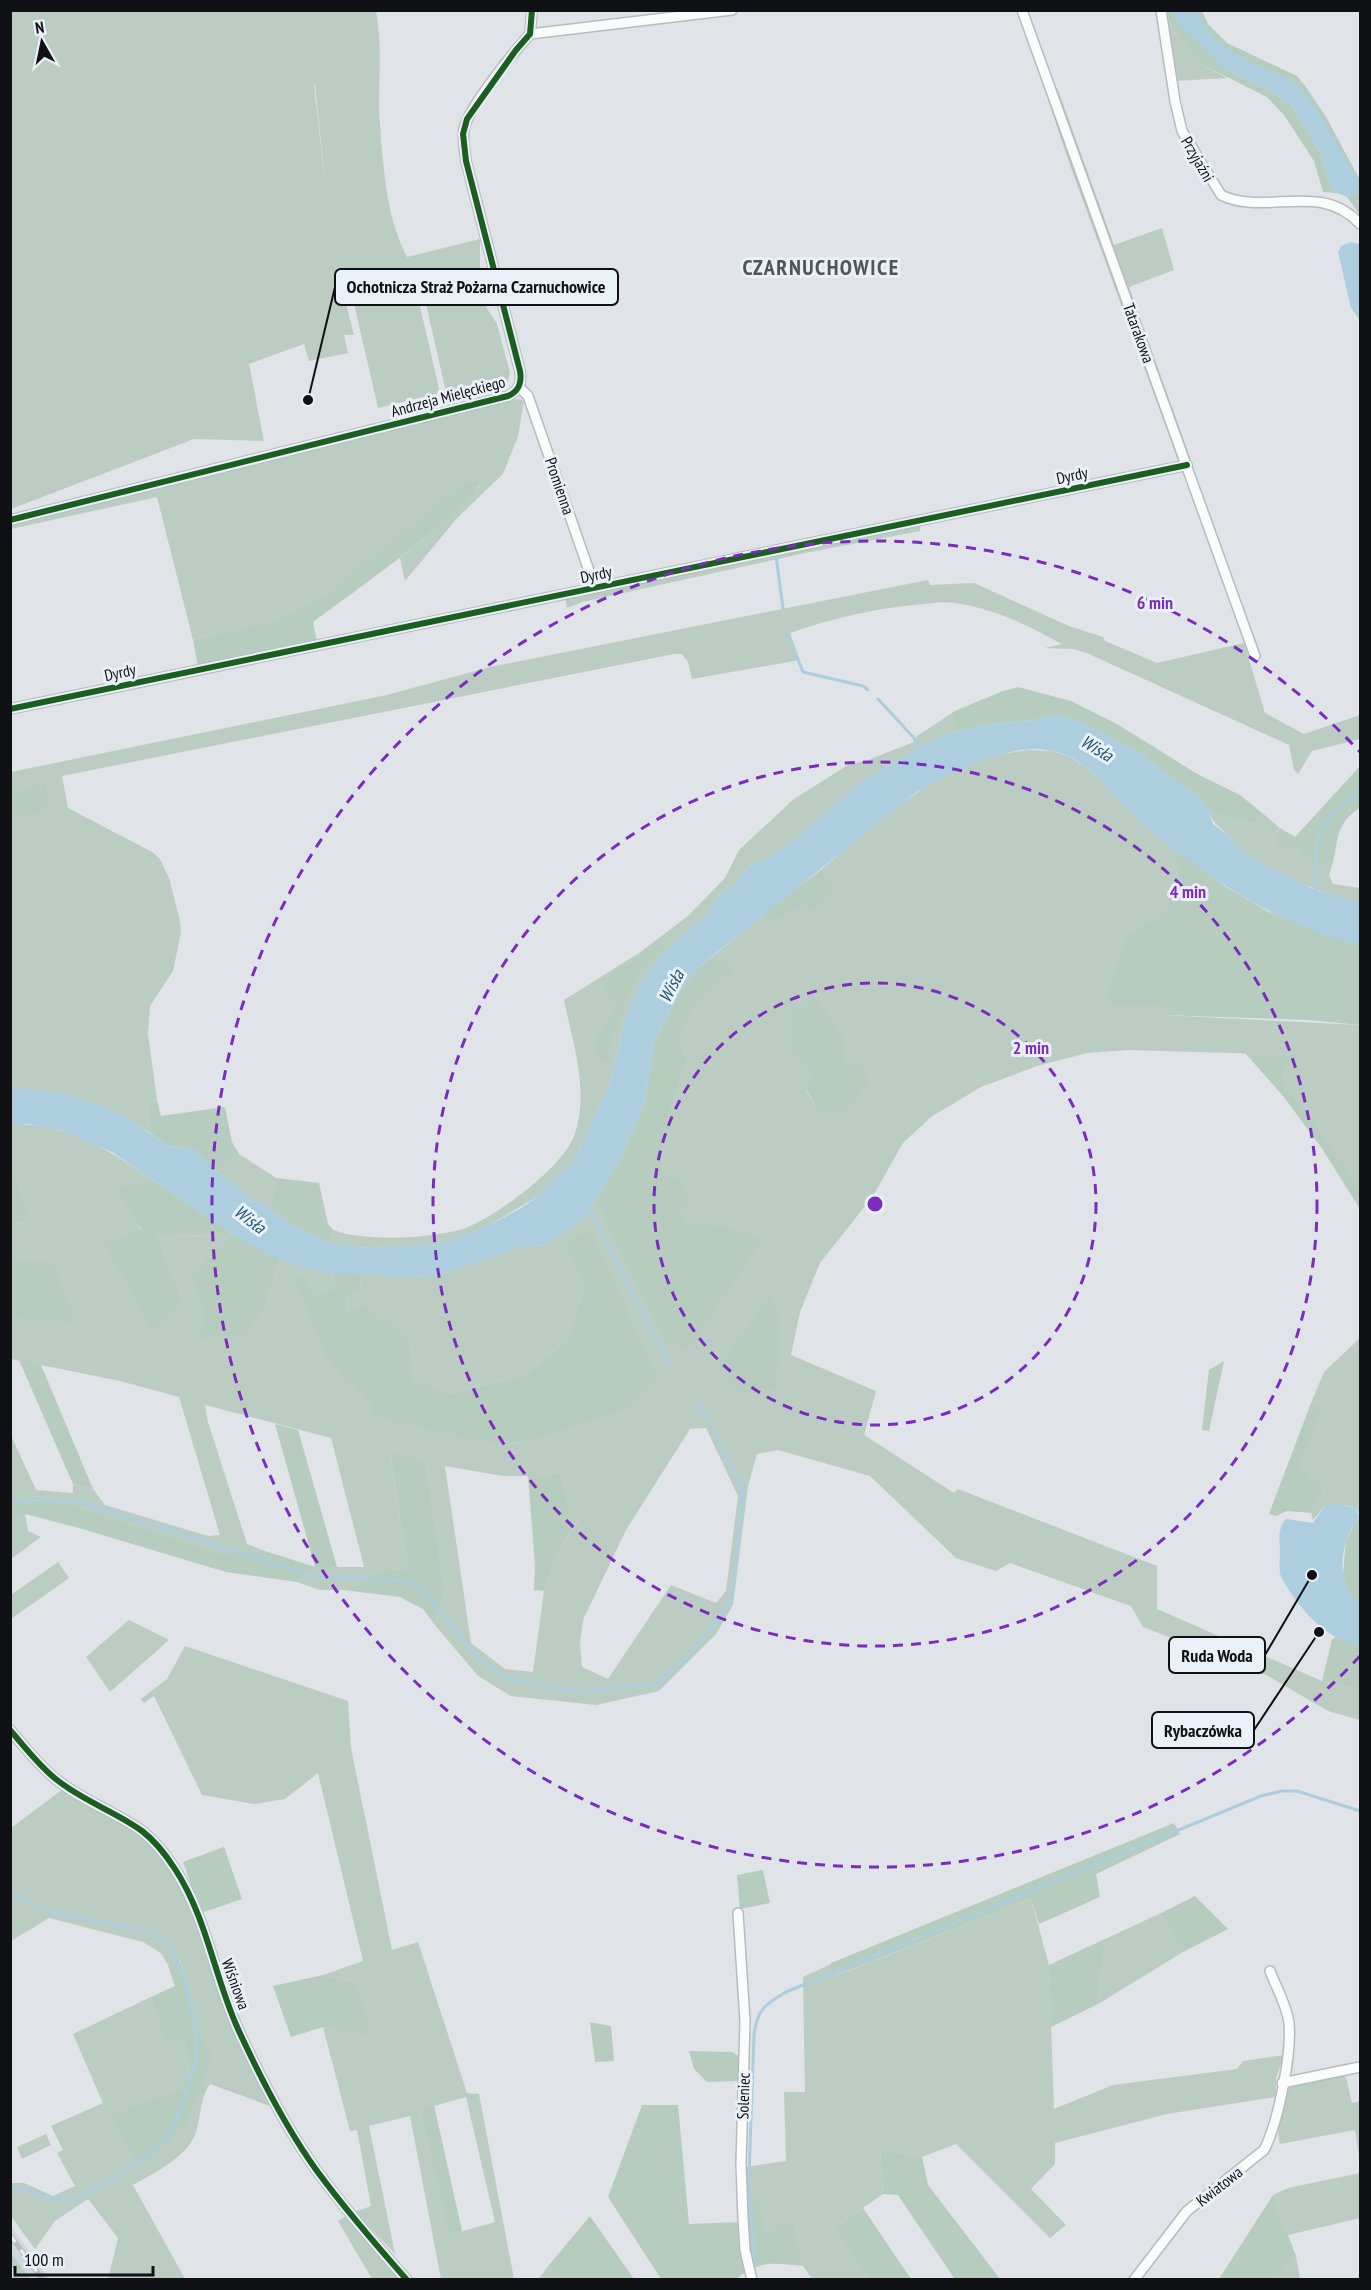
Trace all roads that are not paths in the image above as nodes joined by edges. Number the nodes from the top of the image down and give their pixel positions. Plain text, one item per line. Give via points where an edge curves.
1 (532, 10) edge
2 (732, 10) edge
3 (1022, 10) edge
4 (1161, 10) edge
5 (530, 34) junction
6 (1360, 224) edge
7 (519, 387) junction
8 (1187, 465) junction
9 (10, 520) edge
10 (596, 588) junction
11 (1255, 656) dead end
12 (10, 709) edge
13 (10, 1730) edge
14 (738, 1913) dead end
15 (1270, 1971) dead end
16 (1360, 2067) edge
17 (1282, 2083) junction
18 (407, 2280) edge
19 (752, 2280) edge
20 (1134, 2280) edge

1 - 5 street
2 - 5 street
3 - 8 street, Tatarakowa
4 - 6 street, Przyjaźni via 1182,131 1221,195 1237,201 1318,201 1344,210
5 - 7 street, Andrzeja Mielęckiego via 470,112 464,134 466,161 520,371
7 - 9 street, Andrzeja Mielęckiego via 508,396
7 - 10 street, Promienna via 528,396
8 - 10 street, Dyrdy
8 - 11 street, Tatarakowa
10 - 12 street, Dyrdy
13 - 18 street, Wiśniowa via 56,1780 142,1831 175,1868 201,1921 237,2028 282,2113 317,2170
14 - 19 street, Soleniec via 745,2021 742,2218
15 - 17 street, Kwiatowa via 1289,2023
16 - 17 street
17 - 20 street, Kwiatowa via 1275,2125 1264,2150 1186,2211

